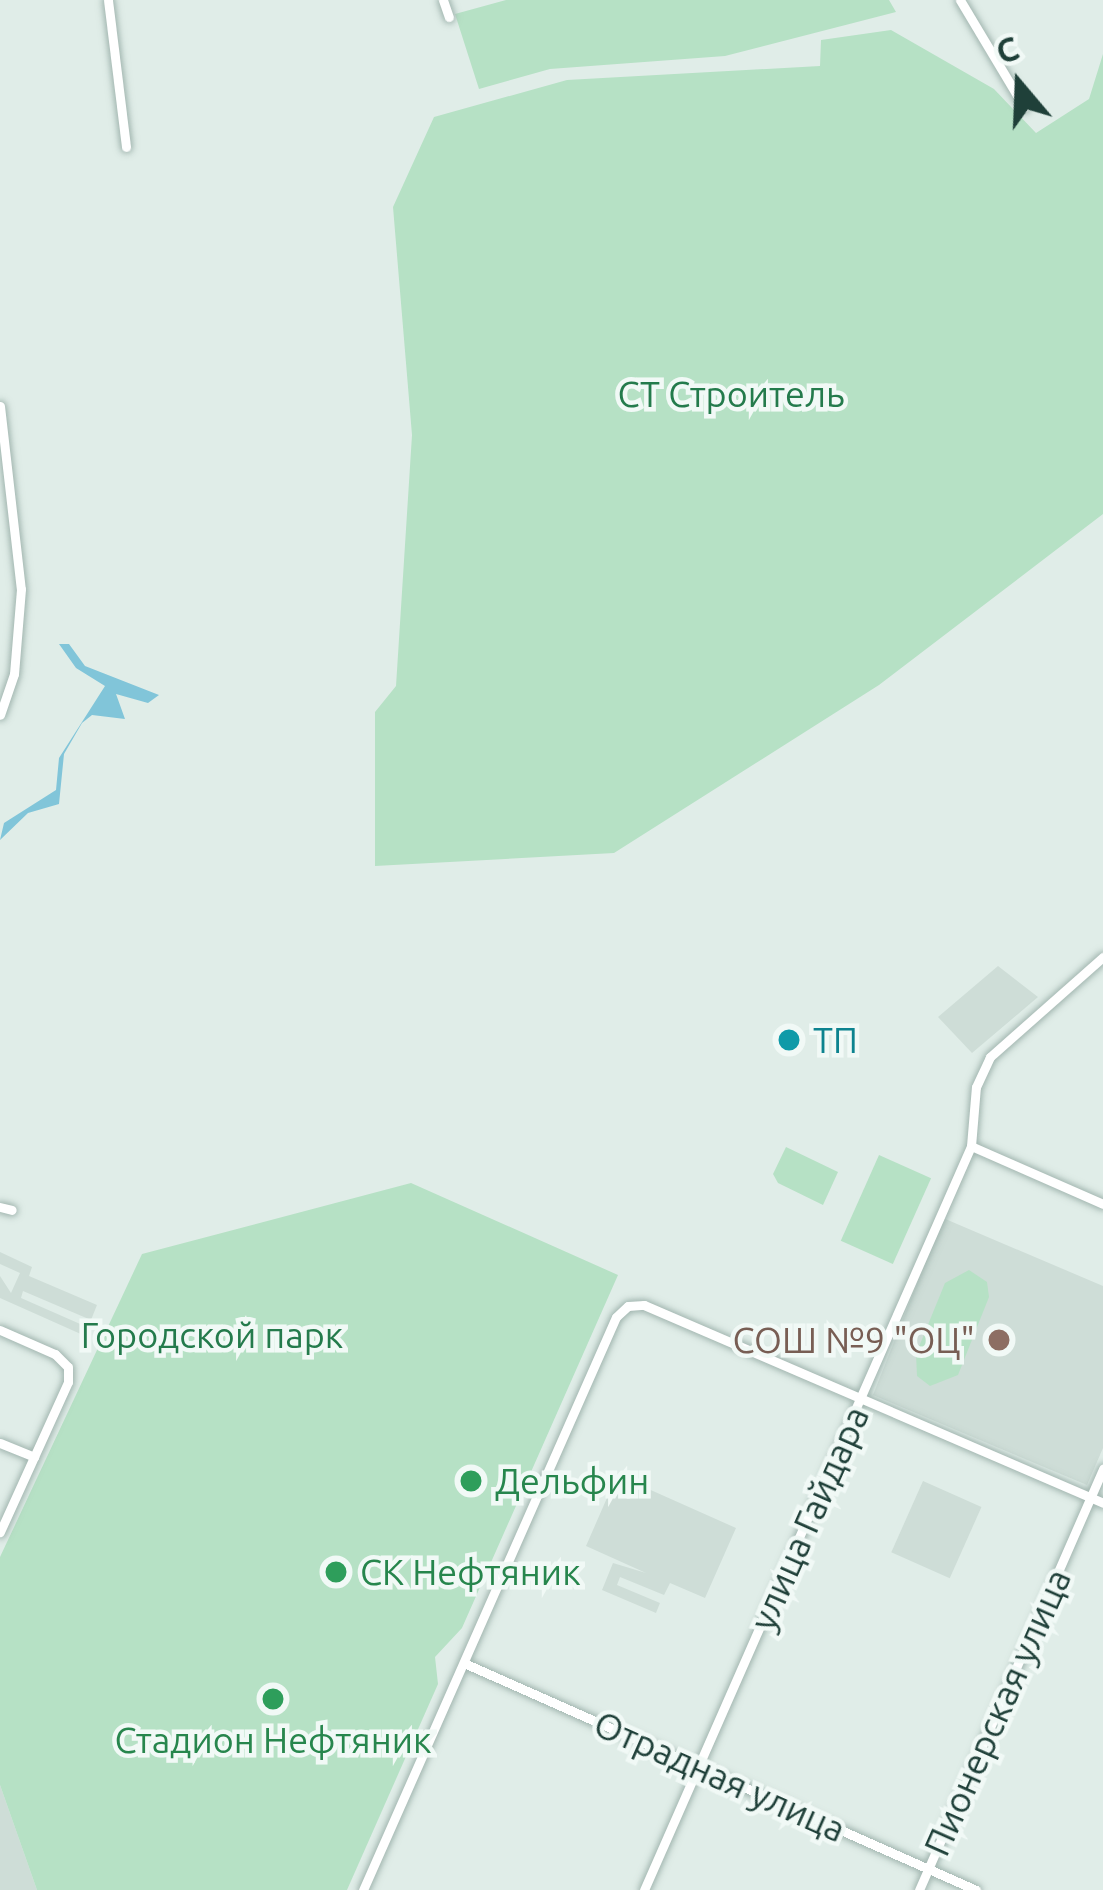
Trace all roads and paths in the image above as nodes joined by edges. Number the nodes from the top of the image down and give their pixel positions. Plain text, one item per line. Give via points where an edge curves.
1 (108, 0) edge
2 (443, 0) edge
3 (960, 0) edge
4 (449, 17) dead end
5 (1024, 107) dead end
6 (126, 147) dead end
7 (0, 406) edge
8 (0, 716) edge
9 (1103, 957) edge
10 (971, 1146) junction
11 (1103, 1204) edge
12 (0, 1330) edge
13 (862, 1400) junction
14 (0, 1442) edge
15 (34, 1457) junction
16 (1103, 1468) edge
17 (1090, 1498) junction
18 (1103, 1504) edge
19 (0, 1532) edge
20 (464, 1663) junction
21 (700, 1766) junction
22 (928, 1869) junction
23 (363, 1890) edge
24 (644, 1890) edge
25 (919, 1890) edge
26 (976, 1890) edge

1 - 6 street
2 - 4 street
3 - 5 street
7 - 8 street via 21,589 14,674
9 - 10 street, улица Гайдара via 989,1057 976,1087
10 - 11 street
10 - 13 street, улица Гайдара
12 - 15 street via 68,1367
13 - 17 street
13 - 20 street via 644,1305 628,1306 616,1317
13 - 21 street, улица Гайдара
14 - 15 street
15 - 19 street
16 - 17 street, Пионерская улица
17 - 18 street
17 - 22 street, Пионерская улица
20 - 21 street, Отрадная улица
20 - 23 street
21 - 22 street, Отрадная улица
21 - 24 street, улица Гайдара
22 - 25 street, Пионерская улица
22 - 26 street, Отрадная улица

